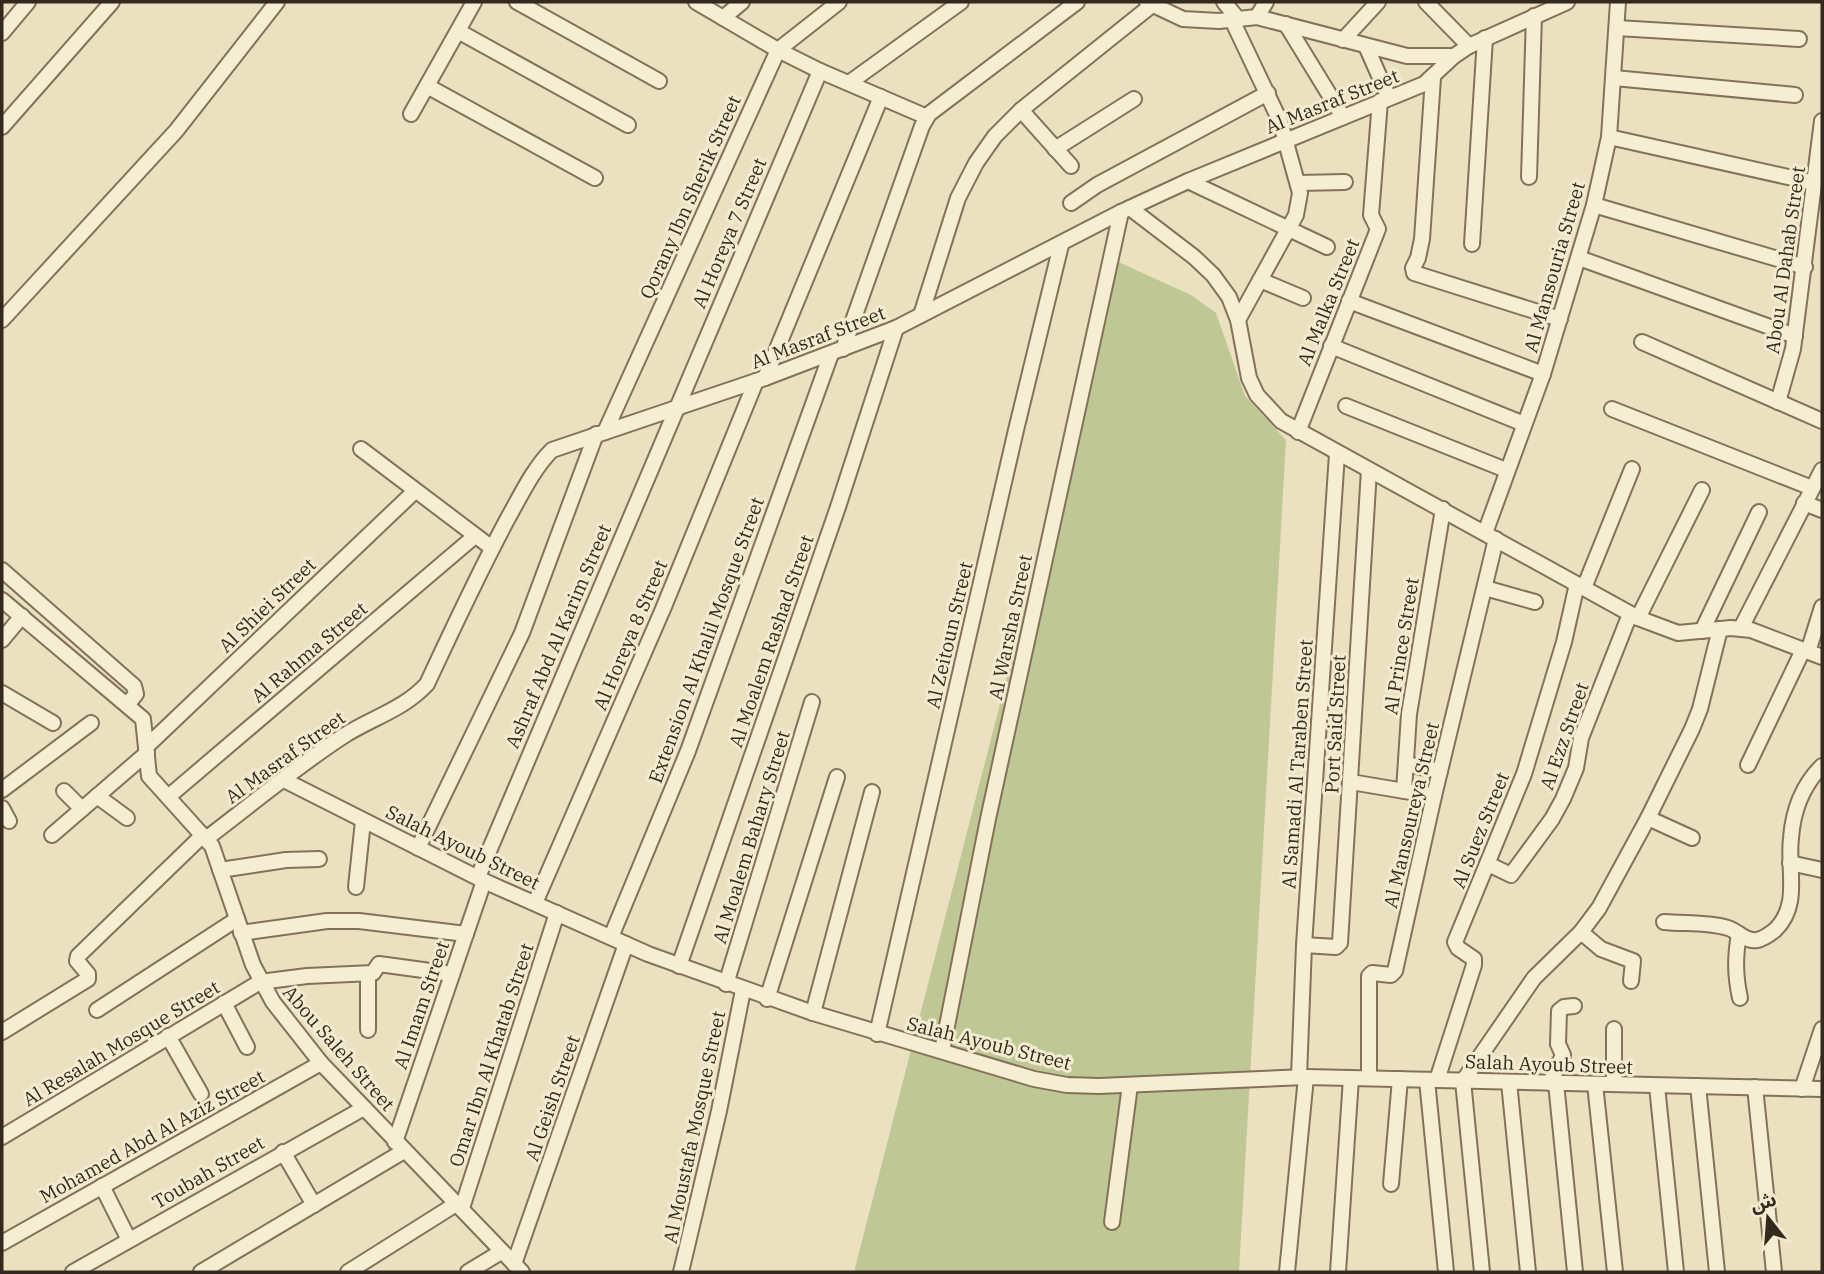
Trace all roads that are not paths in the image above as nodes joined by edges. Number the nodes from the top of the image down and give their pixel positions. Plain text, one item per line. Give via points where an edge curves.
1 (28, 2) edge
2 (112, 2) edge
3 (277, 2) edge
4 (474, 2) edge
5 (517, 2) edge
6 (696, 2) edge
7 (742, 2) edge
8 (839, 2) edge
9 (961, 2) edge
10 (1077, 2) edge
11 (1224, 2) edge
12 (1266, 2) edge
13 (1378, 2) edge
14 (1426, 2) edge
15 (1567, 2) edge
16 (1618, 2) edge
17 (1150, 4) edge
18 (1534, 16) junction
19 (1256, 17) junction
20 (723, 18) junction
21 (1235, 19) junction
22 (1286, 24) junction
23 (1617, 28) junction
24 (458, 31) junction
25 (2, 33) edge
26 (1485, 38) junction
27 (1799, 39) dead end
28 (1343, 40) junction
29 (1366, 46) junction
30 (1469, 46) junction
31 (778, 50) junction
32 (1454, 56) junction
33 (820, 71) junction
34 (1433, 78) junction
35 (1614, 78) junction
36 (659, 81) dead end
37 (849, 83) junction
38 (427, 86) junction
39 (1268, 93) junction
40 (1795, 96) dead end
41 (881, 97) junction
42 (1134, 99) dead end
43 (1385, 99) junction
44 (1021, 110) junction
45 (411, 114) dead end
46 (927, 117) junction
47 (1343, 117) junction
48 (1822, 121) edge
49 (628, 125) dead end
50 (2, 127) edge
51 (1609, 137) junction
52 (1286, 141) junction
53 (1055, 149) junction
54 (1071, 166) dead end
55 (1530, 177) dead end
56 (595, 178) dead end
57 (1188, 181) junction
58 (1345, 181) dead end
59 (1298, 183) junction
60 (1815, 183) junction
61 (1072, 203) dead end
62 (1594, 205) junction
63 (1126, 210) junction
64 (1289, 229) junction
65 (1472, 244) dead end
66 (1061, 245) junction
67 (1327, 247) dead end
68 (1579, 258) junction
69 (1805, 267) junction
70 (1260, 280) junction
71 (1303, 298) dead end
72 (1349, 301) junction
73 (921, 315) junction
74 (1560, 319) junction
75 (2, 320) edge
76 (1238, 320) junction
77 (896, 328) junction
78 (1795, 336) junction
79 (1642, 342) dead end
80 (1331, 346) junction
81 (837, 352) junction
82 (1543, 374) junction
83 (760, 380) junction
84 (1778, 402) junction
85 (1346, 406) dead end
86 (1612, 409) dead end
87 (674, 411) junction
88 (1822, 421) edge
89 (1524, 424) junction
90 (1298, 432) junction
91 (601, 433) junction
92 (361, 449) dead end
93 (1337, 453) junction
94 (1632, 469) dead end
95 (1369, 470) junction
96 (1506, 470) junction
97 (1822, 470) edge
98 (1812, 488) junction
99 (1702, 490) dead end
100 (415, 491) junction
101 (1804, 503) junction
102 (1443, 509) junction
103 (1822, 510) edge
104 (1759, 512) dead end
105 (475, 536) junction
106 (1491, 536) junction
107 (492, 548) junction
108 (2, 570) edge
109 (1581, 586) junction
110 (1485, 588) junction
111 (2, 600) edge
112 (1535, 602) dead end
113 (1822, 607) edge
114 (22, 616) junction
115 (1634, 616) junction
116 (1741, 628) junction
117 (1720, 629) junction
118 (1702, 631) junction
119 (2, 640) edge
120 (1811, 653) edge
121 (2, 693) edge
122 (812, 702) dead end
123 (127, 705) junction
124 (53, 723) dead end
125 (91, 723) dead end
126 (146, 750) junction
127 (1406, 764) junction
128 (1748, 765) dead end
129 (1822, 766) edge
130 (1440, 771) junction
131 (837, 777) dead end
132 (284, 780) junction
133 (1351, 782) junction
134 (2, 790) edge
135 (64, 791) dead end
136 (1404, 791) junction
137 (872, 792) dead end
138 (97, 796) junction
139 (1434, 796) junction
140 (168, 797) junction
141 (82, 809) junction
142 (127, 818) dead end
143 (1648, 818) junction
144 (363, 821) junction
145 (52, 835) dead end
146 (205, 837) junction
147 (1692, 838) dead end
148 (418, 848) junction
149 (319, 859) dead end
150 (1790, 863) junction
151 (1488, 864) junction
152 (220, 870) junction
153 (1822, 870) edge
154 (481, 879) junction
155 (356, 887) dead end
156 (535, 903) junction
157 (557, 913) junction
158 (1664, 922) dead end
159 (239, 926) junction
160 (1581, 932) junction
161 (466, 934) junction
162 (1739, 934) junction
163 (611, 937) junction
164 (626, 944) junction
165 (1304, 945) junction
166 (679, 966) junction
167 (368, 974) junction
168 (452, 974) junction
169 (1631, 981) dead end
170 (260, 982) junction
171 (726, 984) junction
172 (743, 990) junction
173 (1740, 998) dead end
174 (767, 999) junction
175 (224, 1003) junction
176 (1574, 1006) dead end
177 (97, 1010) dead end
178 (813, 1013) junction
179 (1614, 1029) dead end
180 (1822, 1029) edge
181 (368, 1030) dead end
182 (2, 1032) edge
183 (877, 1034) junction
184 (168, 1036) junction
185 (247, 1046) dead end
186 (942, 1051) junction
187 (321, 1063) junction
188 (1302, 1077) junction
189 (1351, 1078) junction
190 (1369, 1078) junction
191 (1400, 1079) junction
192 (1432, 1080) junction
193 (1463, 1080) junction
194 (1509, 1082) junction
195 (1553, 1083) junction
196 (1130, 1084) junction
197 (1595, 1084) junction
198 (1614, 1084) junction
199 (1657, 1086) junction
200 (1698, 1086) junction
201 (1755, 1087) junction
202 (1802, 1088) junction
203 (1822, 1089) edge
204 (201, 1094) dead end
205 (364, 1108) junction
206 (2, 1137) edge
207 (400, 1147) junction
208 (283, 1152) junction
209 (1391, 1184) dead end
210 (102, 1186) junction
211 (314, 1205) junction
212 (459, 1206) junction
213 (1112, 1222) dead end
214 (129, 1240) junction
215 (2, 1243) edge
216 (501, 1252) junction
217 (518, 1268) edge
218 (73, 1272) edge
219 (201, 1272) edge
220 (348, 1272) edge
221 (468, 1272) edge
222 (681, 1272) edge
223 (1287, 1272) edge
224 (1338, 1272) edge
225 (1446, 1272) edge
226 (1482, 1272) edge
227 (1528, 1272) edge
228 (1575, 1272) edge
229 (1615, 1272) edge
230 (1676, 1272) edge
231 (1717, 1272) edge
232 (1774, 1272) edge

1 - 25 street
2 - 50 street
3 - 75 street via 176,131
4 - 24 street
5 - 36 street
6 - 20 street
7 - 20 street
8 - 31 street, Qorany Ibn Sherik Street
9 - 37 street
10 - 46 street
11 - 21 street
12 - 19 street
13 - 28 street
14 - 30 street
15 - 18 street, Al Masraf Street
16 - 23 street, Al Mansouria Street
17 - 21 street via 1183,19
17 - 44 street
18 - 26 street, Al Masraf Street
18 - 55 street
19 - 21 street
19 - 22 street
20 - 31 street
21 - 39 street
22 - 28 street
22 - 47 street
23 - 27 street
23 - 35 street, Al Mansouria Street
24 - 38 street
24 - 49 street
26 - 30 street, Al Masraf Street
26 - 65 street
28 - 29 street
29 - 32 street via 1407,56
29 - 43 street
30 - 32 street, Al Masraf Street
31 - 33 street
31 - 91 street, Qorany Ibn Sherik Street
32 - 34 street, Al Masraf Street
33 - 37 street
33 - 87 street, Al Horeya 7 Street
34 - 43 street, Al Masraf Street
34 - 74 street via 1422,239 1413,268 1416,275
35 - 40 street
35 - 51 street, Al Mansouria Street
37 - 41 street
38 - 45 street
38 - 56 street
39 - 52 street
39 - 61 street
41 - 46 street
41 - 83 street, Al Horeya 8 Street
42 - 53 street
43 - 47 street, Al Masraf Street
43 - 72 street, Al Malka Street via 1370,215 1378,229
44 - 53 street
44 - 73 street via 988,145 958,198
46 - 81 street, Extension Al Khalil Mosque Street
47 - 52 street, Al Masraf Street
48 - 60 street, Abou Al Dahab Street
51 - 60 street
51 - 62 street, Al Mansouria Street
52 - 57 street, Al Masraf Street
52 - 59 street
53 - 54 street
57 - 63 street, Al Masraf Street
57 - 64 street
58 - 59 street
59 - 64 street via 1299,209
60 - 69 street, Abou Al Dahab Street
62 - 68 street, Al Mansouria Street
62 - 69 street
63 - 66 street, Al Masraf Street
63 - 76 street via 1213,275 1229,296
63 - 186 street, Al Warsha Street via 988,819
64 - 67 street
64 - 70 street
66 - 73 street, Al Masraf Street
66 - 183 street, Al Zeitoun Street
68 - 74 street, Al Mansouria Street
68 - 78 street
69 - 78 street, Abou Al Dahab Street
70 - 71 street
70 - 76 street
72 - 80 street, Al Malka Street
72 - 82 street
73 - 77 street, Al Masraf Street
74 - 82 street, Al Mansouria Street
76 - 90 street via 1244,361 1257,395
77 - 81 street, Al Masraf Street
77 - 166 street, Al Moalem Rashad Street
78 - 84 street, Abou Al Dahab Street
79 - 84 street
80 - 89 street
80 - 90 street, Al Malka Street
81 - 83 street, Al Masraf Street
81 - 163 street, Extension Al Khalil Mosque Street via 688,751
82 - 89 street, Al Mansouria Street
83 - 87 street, Al Masraf Street
83 - 156 street, Al Horeya 8 Street
84 - 88 street
85 - 96 street
86 - 98 street
87 - 91 street, Al Masraf Street
87 - 154 street, Ashraf Abd Al Karim Street
89 - 96 street, Al Mansouria Street
90 - 93 street
91 - 107 street, Al Masraf Street via 563,445 544,458
91 - 148 street, Qorany Ibn Sherik Street via 522,633
92 - 100 street
93 - 95 street
93 - 165 street, Al Samadi Al Taraben Street
94 - 109 street, Al Suez Street
95 - 102 street
95 - 133 street, Port Said Street
96 - 106 street, Al Mansouria Street
97 - 98 street
98 - 101 street
99 - 115 street, Al Ezz Street
100 - 105 street
100 - 126 street, Al Shiei Street
101 - 103 street
101 - 116 street
102 - 106 street
102 - 127 street, Al Prince Street via 1409,714
104 - 118 street
105 - 107 street
105 - 140 street, Al Rahma Street
106 - 109 street
106 - 110 street, Al Mansoureya Street
107 - 132 street, Al Masraf Street via 427,684 414,698 347,734
108 - 123 street via 134,686 136,694
109 - 115 street
109 - 151 street, Al Suez Street via 1524,774
110 - 112 street
110 - 130 street, Al Mansoureya Street
111 - 114 street, Abou Saleh Street
113 - 120 street
114 - 119 street
114 - 123 street, Abou Saleh Street
115 - 118 street via 1670,631
115 - 151 street, Al Ezz Street via 1581,738 1576,768 1558,809 1511,874
116 - 117 street
116 - 120 street
117 - 118 street
117 - 143 street via 1700,709
120 - 128 street
121 - 124 street
122 - 171 street, Al Moalem Bahary Street
123 - 126 street, Abou Saleh Street via 145,723
125 - 134 street
126 - 138 street, Al Shiei Street
126 - 140 street, Abou Saleh Street via 149,776
127 - 130 street
127 - 136 street, Al Prince Street
129 - 150 street via 1797,805
130 - 139 street, Al Mansoureya Street
131 - 174 street
132 - 144 street, Salah Ayoub Street
132 - 146 street, Al Masraf Street
133 - 136 street
133 - 165 street, Port Said Street via 1340,943 1336,947
135 - 141 street
136 - 139 street
137 - 178 street
138 - 141 street, Al Shiei Street
138 - 142 street
139 - 190 street, Al Mansoureya Street via 1394,974 1372,974 1368,979
140 - 146 street, Abou Saleh Street
141 - 145 street, Al Shiei Street
143 - 147 street
143 - 160 street
144 - 148 street, Salah Ayoub Street
144 - 155 street
146 - 152 street, Abou Saleh Street
146 - 182 street, Al Masraf Street via 78,956 88,979
148 - 154 street, Salah Ayoub Street
149 - 152 street
150 - 153 street
150 - 162 street via 1792,897 1782,921 1759,940
151 - 192 street, Al Suez Street via 1455,942 1474,959 1474,965
152 - 159 street, Abou Saleh Street
154 - 156 street, Salah Ayoub Street
154 - 161 street, Al Imam Street
156 - 157 street, Salah Ayoub Street
157 - 163 street, Salah Ayoub Street
157 - 212 street, Omar Ibn Al Khatab Street
158 - 162 street via 1726,928
159 - 161 street via 359,921
159 - 170 street, Abou Saleh Street
159 - 177 street
160 - 169 street via 1601,949 1633,961
160 - 193 street via 1534,978
161 - 168 street, Al Imam Street
162 - 173 street via 1735,977
163 - 164 street, Salah Ayoub Street
164 - 166 street, Salah Ayoub Street
164 - 217 street, Al Geish Street
165 - 188 street, Al Samadi Al Taraben Street
166 - 171 street, Salah Ayoub Street
167 - 168 street via 375,973 380,964
167 - 170 street
167 - 181 street
168 - 207 street, Al Imam Street
170 - 175 street, Al Resalah Mosque Street
170 - 187 street, Abou Saleh Street
171 - 172 street, Salah Ayoub Street
172 - 174 street, Salah Ayoub Street
172 - 222 street, Al Moustafa Mosque Street
174 - 178 street, Salah Ayoub Street
175 - 184 street, Al Resalah Mosque Street
175 - 185 street
176 - 195 street via 1559,1011 1558,1044 1563,1055
178 - 183 street, Salah Ayoub Street
179 - 198 street
180 - 202 street
183 - 186 street, Salah Ayoub Street
184 - 204 street
184 - 206 street, Al Resalah Mosque Street
186 - 196 street, Salah Ayoub Street via 1066,1085
187 - 205 street, Abou Saleh Street
187 - 210 street, Mohamed Abd Al Aziz Street
188 - 189 street, Salah Ayoub Street
188 - 196 street, Salah Ayoub Street
188 - 223 street, Al Samadi Al Taraben Street
189 - 190 street, Salah Ayoub Street
189 - 224 street
190 - 191 street, Salah Ayoub Street
191 - 192 street, Salah Ayoub Street
191 - 209 street
192 - 193 street, Salah Ayoub Street
192 - 225 street
193 - 194 street, Salah Ayoub Street
193 - 226 street
194 - 195 street, Salah Ayoub Street
194 - 227 street
195 - 197 street, Salah Ayoub Street
195 - 228 street
196 - 213 street
197 - 198 street, Salah Ayoub Street
197 - 229 street
198 - 199 street, Salah Ayoub Street
199 - 200 street, Salah Ayoub Street
199 - 230 street
200 - 201 street, Salah Ayoub Street
200 - 231 street
201 - 202 street, Salah Ayoub Street
201 - 232 street
202 - 203 street, Salah Ayoub Street
205 - 207 street, Abou Saleh Street
205 - 208 street, Toubah Street
207 - 211 street
207 - 212 street, Abou Saleh Street
208 - 211 street
208 - 214 street, Toubah Street
210 - 214 street
210 - 215 street, Mohamed Abd Al Aziz Street
211 - 219 street
212 - 216 street, Abou Saleh Street
212 - 220 street
214 - 218 street, Toubah Street
216 - 217 street, Abou Saleh Street
216 - 221 street

